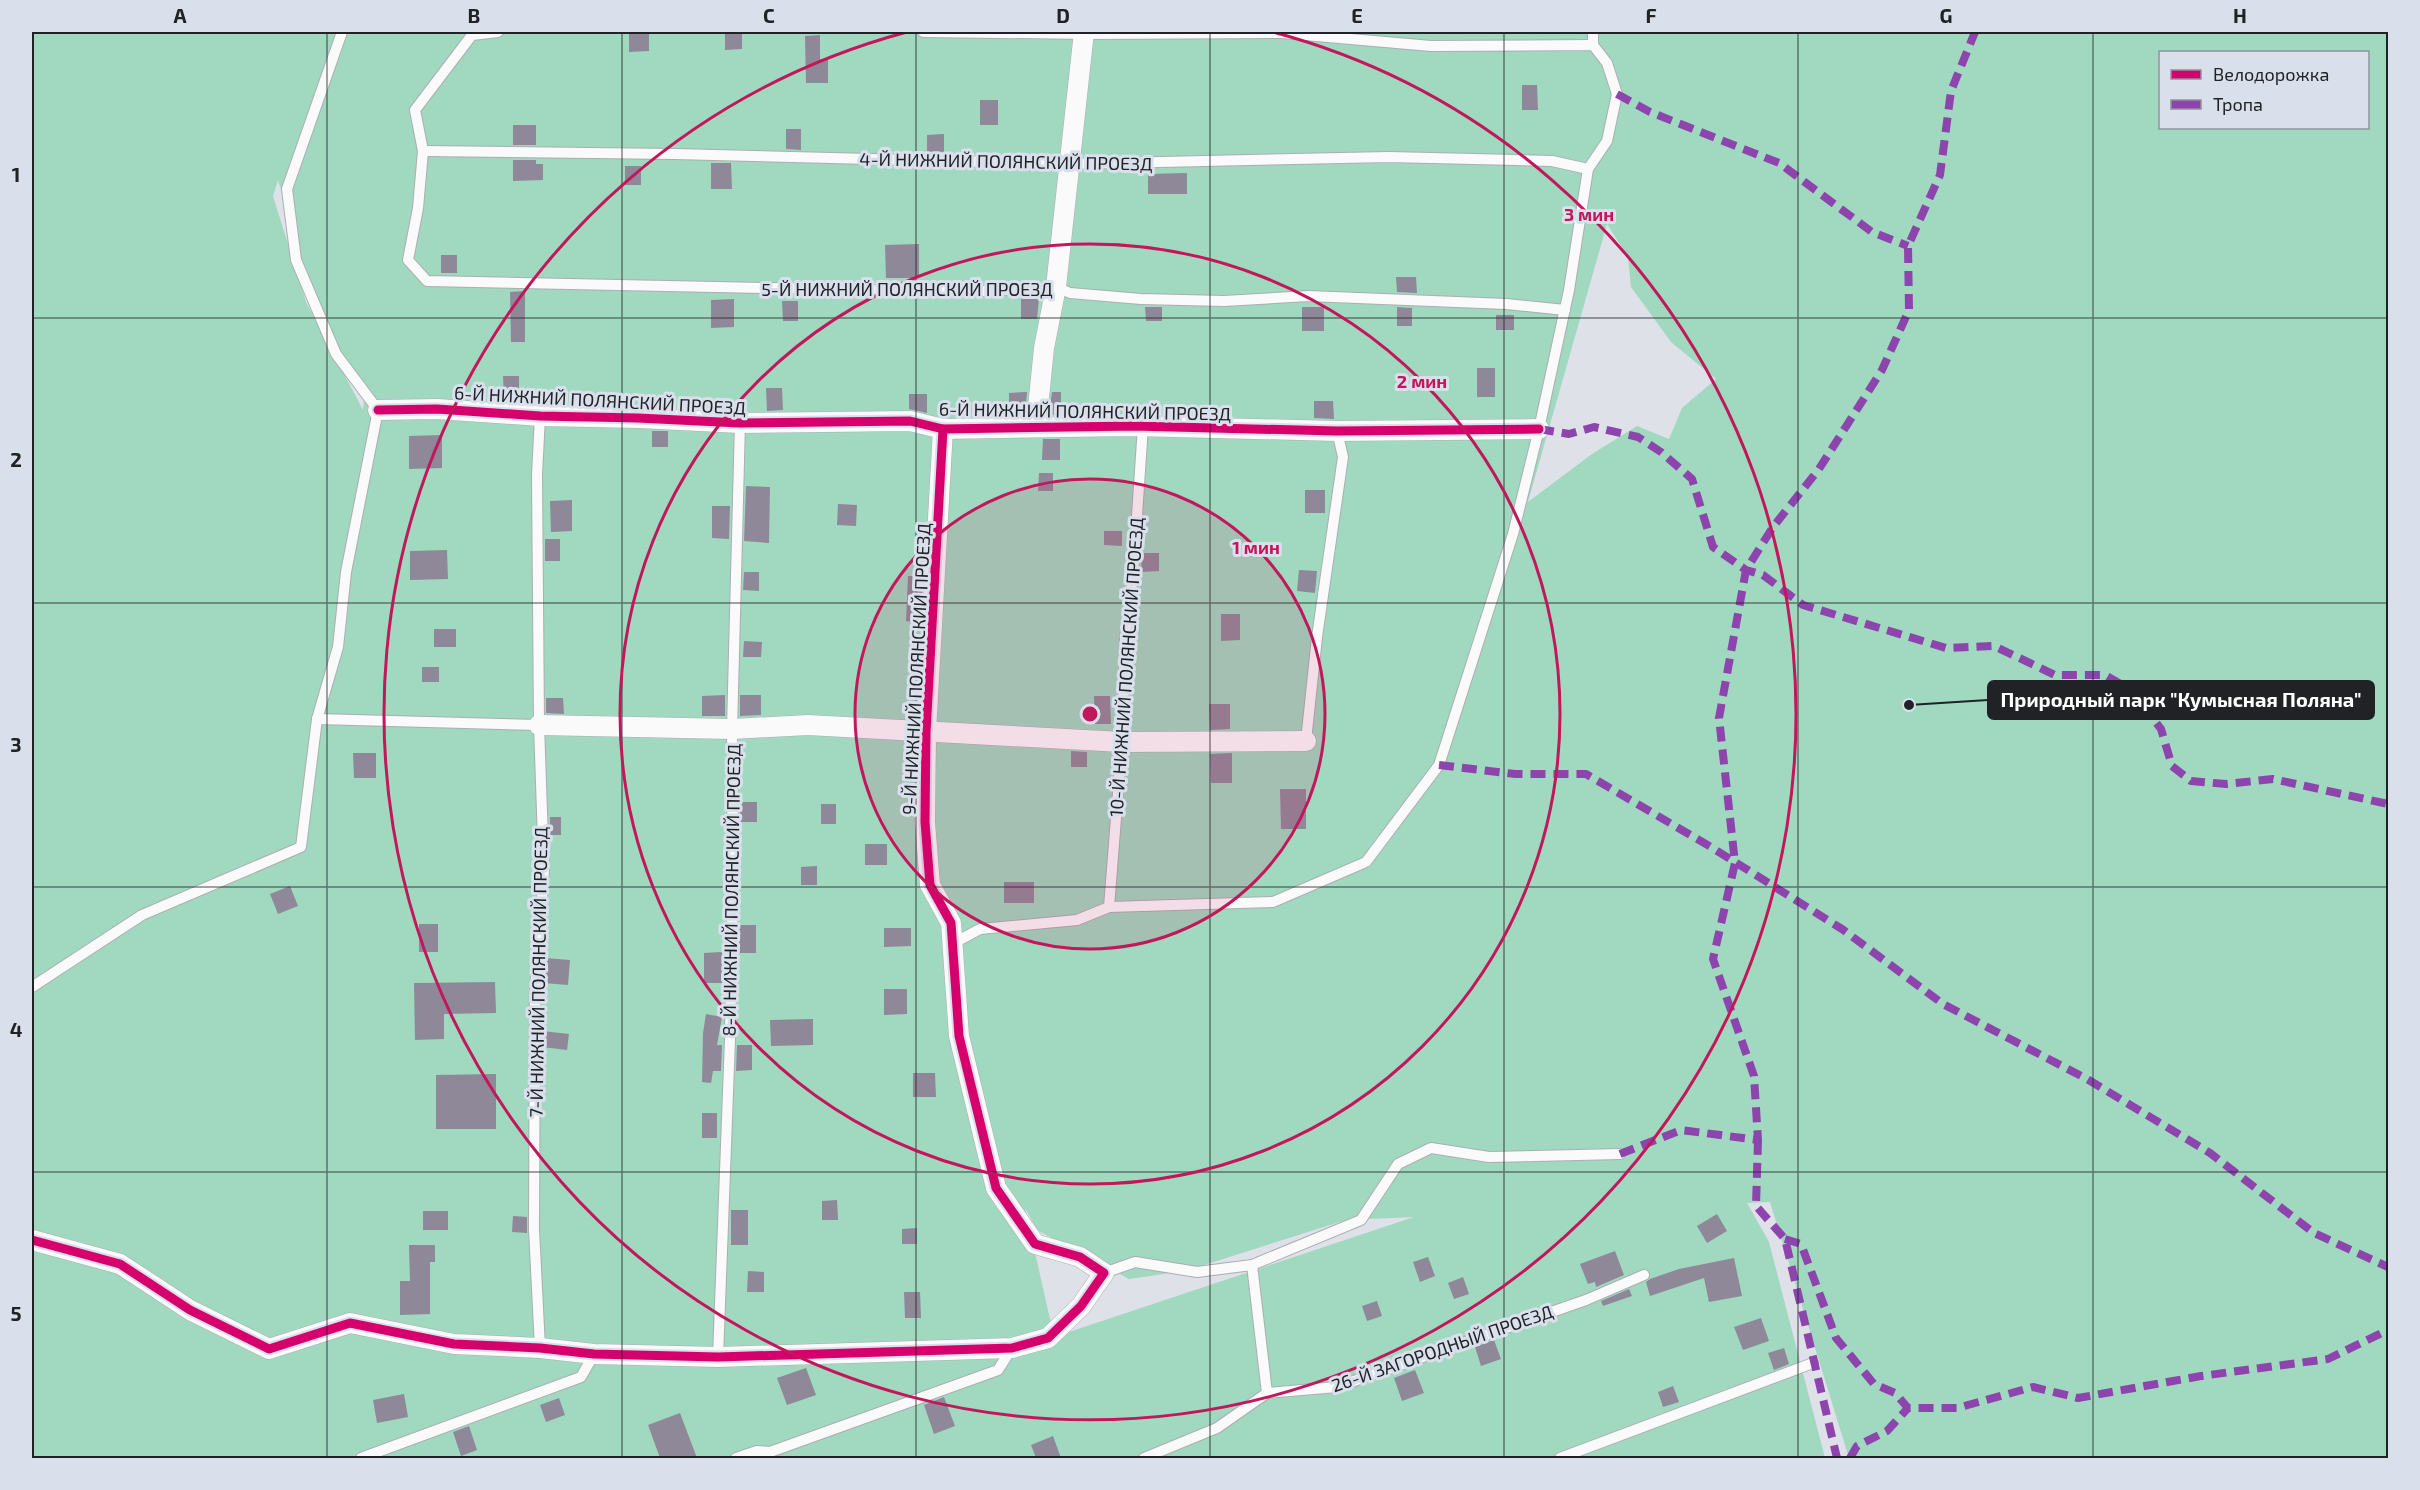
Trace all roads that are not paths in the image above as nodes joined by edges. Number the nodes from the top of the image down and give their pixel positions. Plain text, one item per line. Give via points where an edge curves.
1 (342, 32) edge
2 (498, 32) edge
3 (923, 32) edge
4 (1593, 32) edge
5 (1084, 33) edge
6 (1593, 45) junction
7 (423, 151) junction
8 (1070, 164) junction
9 (1588, 169) junction
10 (1056, 287) junction
11 (1565, 310) junction
12 (378, 410) junction
13 (540, 416) junction
14 (740, 423) junction
15 (1143, 426) junction
16 (1036, 427) junction
17 (944, 429) junction
18 (1539, 429) junction
19 (1337, 431) junction
20 (317, 719) junction
21 (539, 725) junction
22 (732, 729) junction
23 (926, 732) junction
24 (1306, 741) joint
25 (1122, 742) junction
26 (1109, 908) junction
27 (951, 945) junction
28 (32, 987) edge
29 (1620, 1154) dead end
30 (32, 1240) edge
31 (1252, 1265) junction
32 (1104, 1273) junction
33 (1644, 1275) dead end
34 (540, 1348) junction
35 (1012, 1348) junction
36 (594, 1354) junction
37 (718, 1357) junction
38 (1813, 1363) dead end
39 (1267, 1393) junction
40 (361, 1458) edge
41 (736, 1458) edge
42 (1144, 1458) edge
43 (1560, 1458) edge

1 - 12 lane via 287,189 296,260 336,354
2 - 7 lane via 472,35 415,110
3 - 5 lane
4 - 6 lane
5 - 6 lane via 1282,33 1431,45
5 - 8 street
6 - 9 lane via 1607,63 1617,94 1607,141
7 - 8 lane, 4-Й НИЖНИЙ ПОЛЯНСКИЙ ПРОЕЗД
7 - 10 lane, 5-Й НИЖНИЙ ПОЛЯНСКИЙ ПРОЕЗД via 408,260 427,281 964,292
8 - 9 lane, 4-Й НИЖНИЙ ПОЛЯНСКИЙ ПРОЕЗД via 1389,157 1552,162
8 - 10 street
9 - 11 lane
10 - 11 lane, 5-Й НИЖНИЙ ПОЛЯНСКИЙ ПРОЕЗД via 1070,293 1141,298 1224,301 1308,296
10 - 16 street via 1044,348
11 - 18 lane
12 - 13 street, 6-Й НИЖНИЙ ПОЛЯНСКИЙ ПРОЕЗД via 437,409
12 - 20 lane via 346,573 338,647
13 - 14 street, 6-Й НИЖНИЙ ПОЛЯНСКИЙ ПРОЕЗД
13 - 21 lane, 7-Й НИЖНИЙ ПОЛЯНСКИЙ ПРОЕЗД
14 - 17 street, 6-Й НИЖНИЙ ПОЛЯНСКИЙ ПРОЕЗД via 910,421
14 - 22 lane, 8-Й НИЖНИЙ ПОЛЯНСКИЙ ПРОЕЗД
15 - 16 street, 6-Й НИЖНИЙ ПОЛЯНСКИЙ ПРОЕЗД
15 - 19 street, 6-Й НИЖНИЙ ПОЛЯНСКИЙ ПРОЕЗД
15 - 25 lane, 10-Й НИЖНИЙ ПОЛЯНСКИЙ ПРОЕЗД via 1125,639
16 - 17 street, 6-Й НИЖНИЙ ПОЛЯНСКИЙ ПРОЕЗД
17 - 23 street, 9-Й НИЖНИЙ ПОЛЯНСКИЙ ПРОЕЗД
18 - 19 street, 6-Й НИЖНИЙ ПОЛЯНСКИЙ ПРОЕЗД
18 - 26 lane via 1513,534 1439,765 1366,862 1273,902
19 - 24 lane via 1343,457
20 - 21 lane
20 - 28 lane via 301,847 142,915
21 - 22 street
21 - 34 lane, 7-Й НИЖНИЙ ПОЛЯНСКИЙ ПРОЕЗД via 544,870 535,991 534,1229
22 - 23 street via 808,725
22 - 37 lane, 8-Й НИЖНИЙ ПОЛЯНСКИЙ ПРОЕЗД via 731,969
23 - 25 street
23 - 27 street, 9-Й НИЖНИЙ ПОЛЯНСКИЙ ПРОЕЗД via 925,822 930,885 951,923
24 - 25 street
25 - 26 lane, 10-Й НИЖНИЙ ПОЛЯНСКИЙ ПРОЕЗД
26 - 27 lane via 1077,920 980,929
27 - 32 street, 9-Й НИЖНИЙ ПОЛЯНСКИЙ ПРОЕЗД via 959,1036 996,1188 1035,1244 1080,1257
29 - 31 lane via 1489,1157 1431,1148 1398,1164 1361,1220
30 - 34 street via 120,1264 190,1310 269,1349 350,1323 454,1344
31 - 32 lane via 1197,1272 1135,1262
31 - 39 lane
32 - 35 street via 1081,1306 1048,1338
33 - 39 lane, 26-Й ЗАГОРОДНЫЙ ПРОЕЗД via 1586,1300 1337,1387
34 - 36 street
35 - 37 street
35 - 41 lane via 998,1370 770,1452 757,1451
36 - 37 street
36 - 40 lane via 581,1377
38 - 43 lane
39 - 42 lane via 1217,1428

